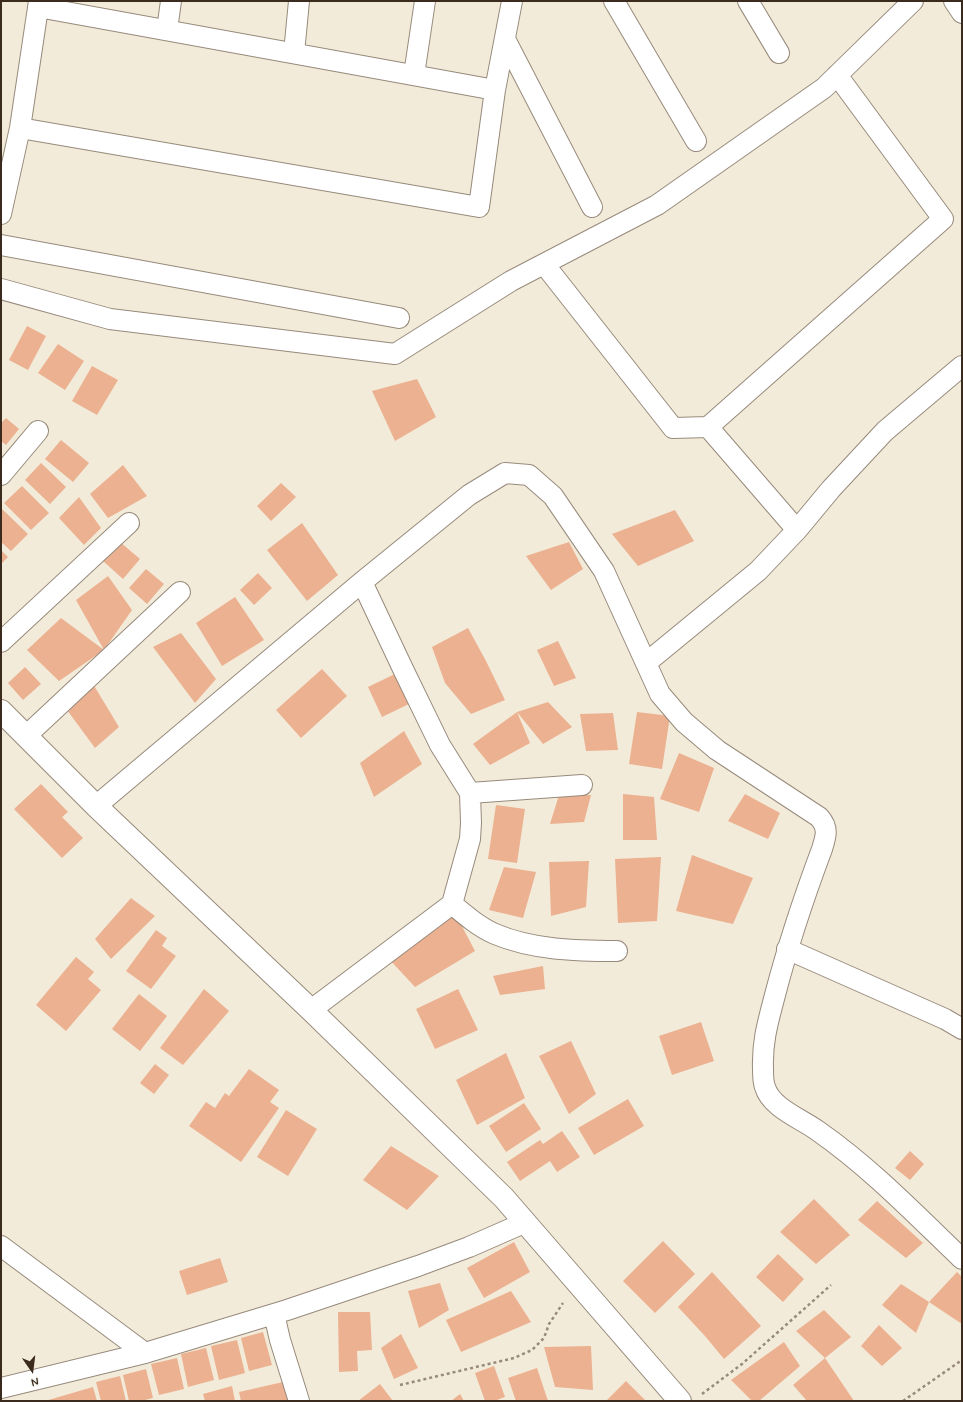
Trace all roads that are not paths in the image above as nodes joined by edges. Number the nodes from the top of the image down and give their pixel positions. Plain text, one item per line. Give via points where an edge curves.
1 (171, 1) edge
2 (299, 1) edge
3 (424, 1) edge
4 (512, 1) edge
5 (614, 1) edge
6 (748, 1) edge
7 (913, 1) edge
8 (954, 1) edge
9 (38, 4) edge
10 (962, 12) edge
11 (167, 30) junction
12 (505, 39) junction
13 (779, 52) dead end
14 (294, 53) junction
15 (414, 75) junction
16 (837, 75) junction
17 (495, 90) junction
18 (20, 128) junction
19 (696, 141) dead end
20 (592, 207) dead end
21 (1, 214) edge
22 (1, 245) edge
23 (544, 264) junction
24 (1, 289) edge
25 (399, 318) dead end
26 (962, 366) edge
27 (708, 427) junction
28 (38, 431) dead end
29 (1, 476) edge
30 (129, 523) dead end
31 (797, 530) junction
32 (362, 582) junction
33 (180, 592) dead end
34 (1, 642) edge
35 (646, 663) junction
36 (1, 711) edge
37 (26, 736) junction
38 (582, 785) dead end
39 (470, 793) junction
40 (96, 806) junction
41 (452, 904) junction
42 (786, 949) junction
43 (617, 951) dead end
44 (311, 1010) junction
45 (962, 1029) edge
46 (526, 1222) junction
47 (1, 1246) edge
48 (962, 1260) edge
49 (274, 1314) junction
50 (145, 1353) junction
51 (1, 1388) edge
52 (689, 1399) edge
53 (299, 1401) edge

1 - 11 street
2 - 14 street
3 - 15 street
4 - 12 street
5 - 19 street
6 - 13 street
7 - 16 street
8 - 10 street
9 - 11 street
9 - 18 street
11 - 14 street
12 - 17 street
12 - 20 street
14 - 15 street
15 - 17 street
16 - 23 street via 824,88 657,204
16 - 27 street via 942,219
17 - 18 street via 479,206
18 - 21 street
22 - 25 street
23 - 24 street via 511,281 395,354 110,319
23 - 27 street via 673,428
26 - 31 street via 885,431
27 - 31 street
28 - 29 street
30 - 34 street
31 - 35 street via 758,571
32 - 35 street via 469,495 505,473 529,475 553,496 604,571
32 - 39 street via 440,745
32 - 40 street
33 - 37 street
35 - 42 street via 660,694 684,722 717,750 820,817 825,824 826,834 822,849
36 - 37 street
37 - 40 street
38 - 39 street
39 - 41 street via 470,839
40 - 44 street
41 - 43 street via 494,934 522,943 558,949
41 - 44 street
42 - 45 street via 945,1019
42 - 48 street via 764,1037 762,1057 765,1088 786,1112 816,1129 877,1178
44 - 46 street
46 - 49 street via 418,1266
46 - 52 street via 577,1282
47 - 50 street
49 - 50 street
49 - 53 street
50 - 51 street

